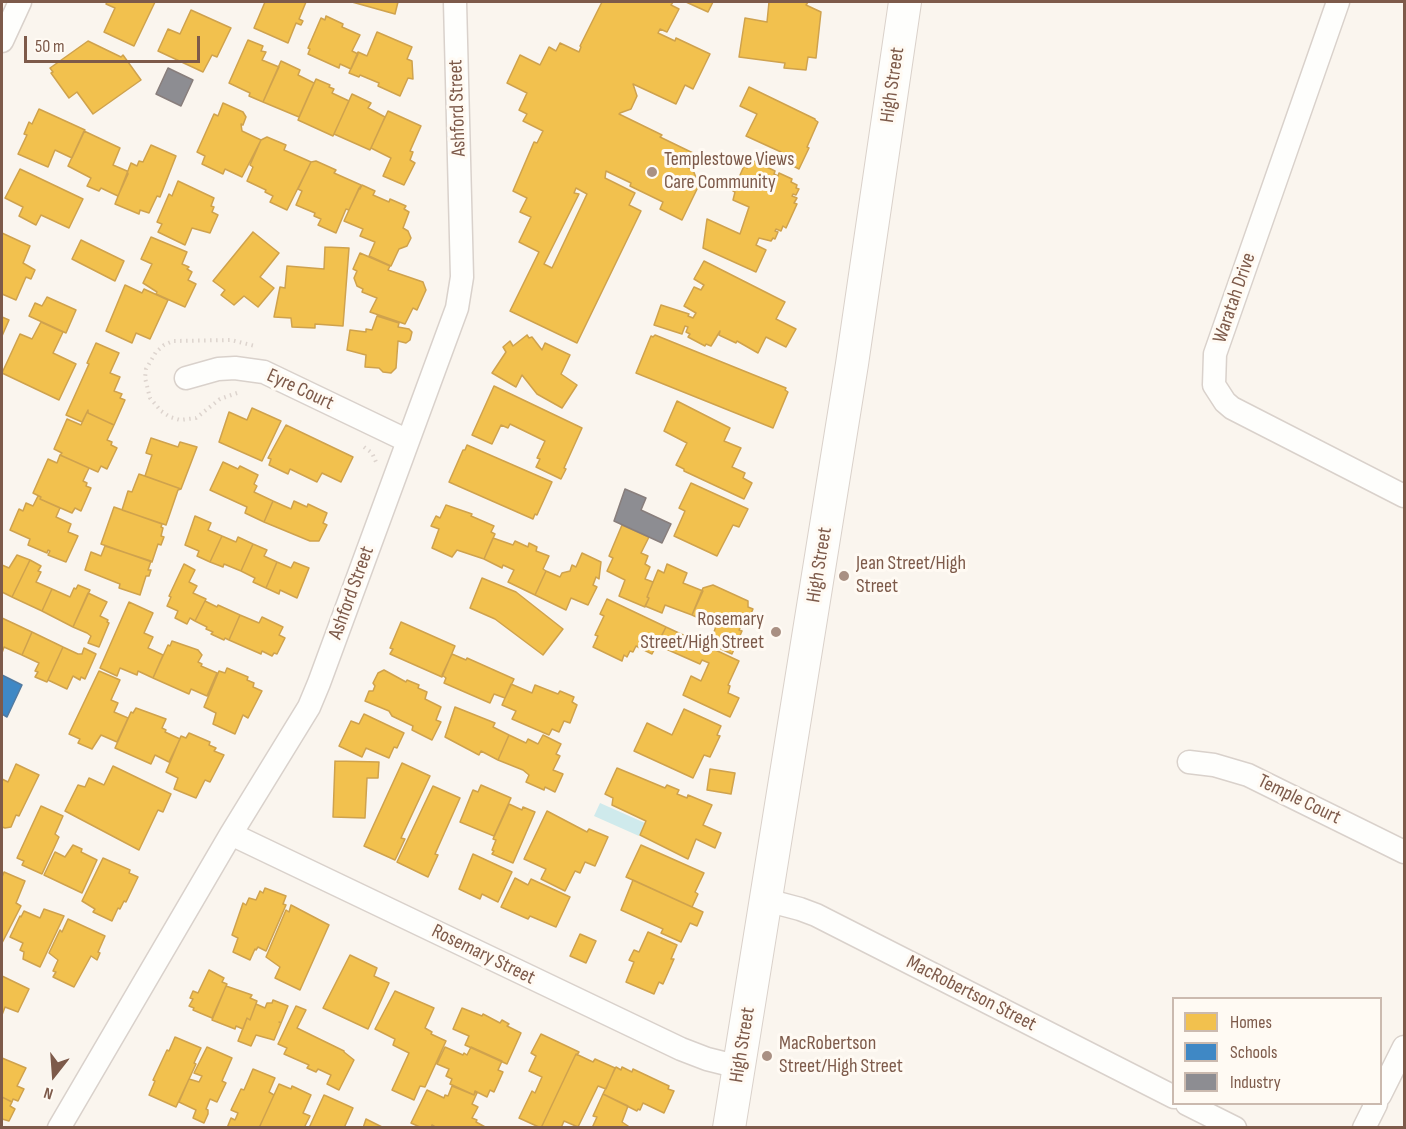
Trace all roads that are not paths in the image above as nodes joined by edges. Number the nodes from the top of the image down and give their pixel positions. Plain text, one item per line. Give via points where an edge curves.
1 (20, 2) edge
2 (455, 2) edge
3 (905, 2) edge
4 (1338, 2) edge
5 (2, 41) edge
6 (186, 378) dead end
7 (408, 441) junction
8 (1404, 496) edge
9 (1189, 762) dead end
10 (231, 834) junction
11 (1404, 852) edge
12 (766, 900) junction
13 (1404, 1047) edge
14 (739, 1067) junction
15 (1382, 1091) edge
16 (1172, 1095) edge
17 (1189, 1105) edge
18 (1376, 1105) edge
19 (59, 1128) edge
20 (729, 1128) edge
21 (1235, 1128) edge
22 (1364, 1128) edge

1 - 5 street
2 - 7 street, Ashford Street via 461,291
3 - 12 main road, High Street via 854,353
4 - 8 street, Waratah Drive via 1215,354 1214,385 1232,408
6 - 7 street, Eyre Court via 218,369 264,372
7 - 10 street, Ashford Street via 307,710
9 - 11 street, Temple Court via 1248,776
10 - 14 street, Rosemary Street via 681,1049
10 - 19 street, Ashford Street
12 - 14 main road, High Street
12 - 16 street, MacRobertson Street via 816,915
13 - 15 street
14 - 20 main road, High Street
17 - 21 street
18 - 22 street

